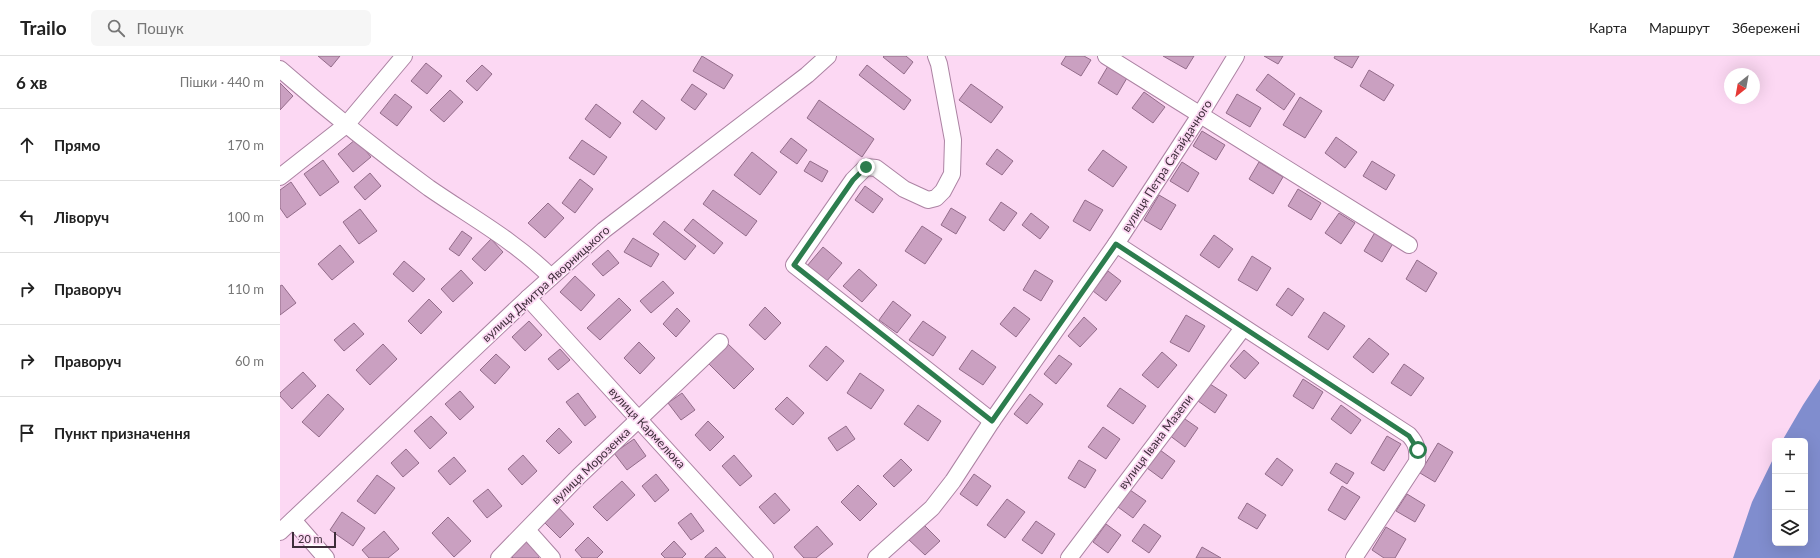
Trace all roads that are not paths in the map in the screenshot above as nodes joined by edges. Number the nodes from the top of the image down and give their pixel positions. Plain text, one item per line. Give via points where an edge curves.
1 (404, 56) edge
2 (828, 56) edge
3 (936, 56) edge
4 (1106, 56) edge
5 (1236, 56) edge
6 (280, 69) edge
7 (1200, 115) junction
8 (346, 125) junction
9 (280, 177) edge
10 (1116, 244) junction
11 (1409, 245) dead end
12 (551, 277) junction
13 (528, 298) junction
14 (1243, 328) junction
15 (720, 342) dead end
16 (639, 420) junction
17 (992, 421) junction
18 (294, 520) junction
19 (527, 530) junction
20 (280, 532) edge
21 (326, 558) edge
22 (499, 558) edge
23 (552, 558) edge
24 (765, 558) edge
25 (876, 558) edge
26 (1069, 558) edge
27 (1354, 558) edge

1 - 8 street
2 - 12 street, вулиця Дмитра Яворницького via 807,75 604,230
3 - 17 street via 953,140 952,174 943,191 936,198 928,200 904,189 876,168 866,167 853,180 794,265
4 - 7 street
5 - 7 street, вулиця Петра Сагайдачного
6 - 8 street
7 - 10 street, вулиця Петра Сагайдачного
7 - 11 street
8 - 9 street
8 - 12 street via 430,188 534,259
10 - 14 street
10 - 17 street, вулиця Петра Сагайдачного
12 - 13 street, вулиця Дмитра Яворницького
13 - 16 street, вулиця Кармелюка
13 - 18 street, вулиця Дмитра Яворницького
14 - 26 street, вулиця Івана Мазепи
14 - 27 street via 1409,436 1418,450 1417,462 1410,474
15 - 16 street, вулиця Морозенка
16 - 19 street, вулиця Морозенка via 579,476
16 - 24 street, вулиця Кармелюка
17 - 25 street, вулиця Петра Сагайдачного via 932,508
18 - 20 street, вулиця Дмитра Яворницького
18 - 21 street
19 - 22 street, вулиця Морозенка
19 - 23 street

